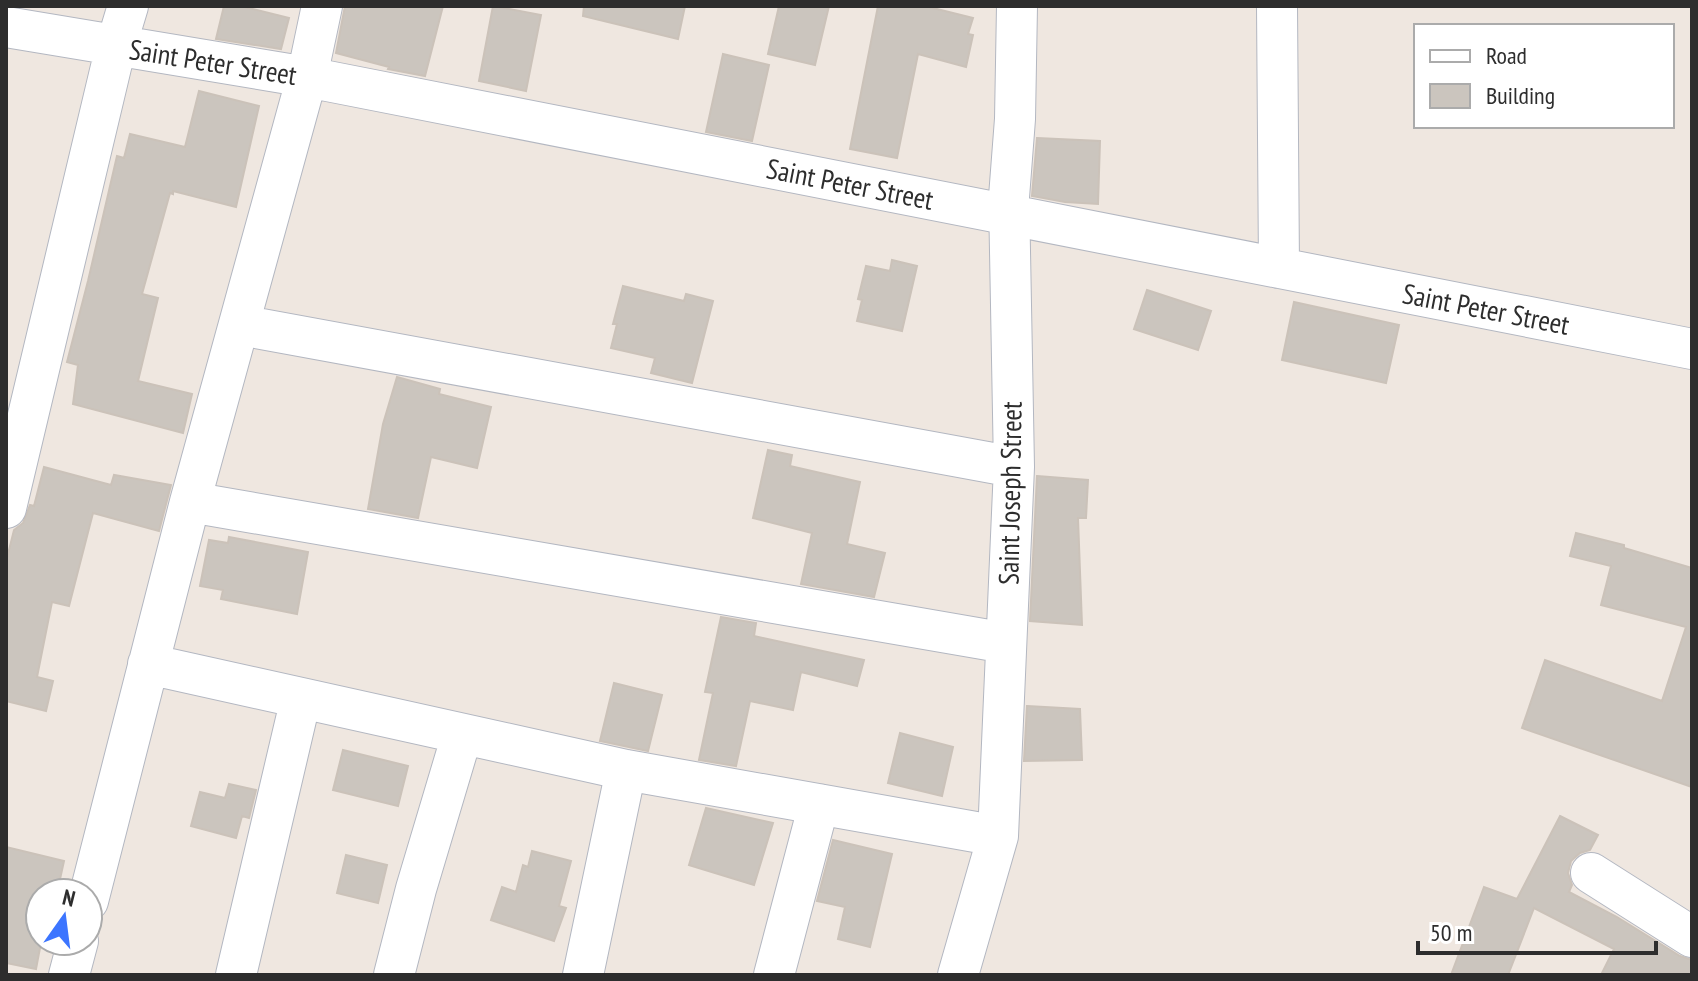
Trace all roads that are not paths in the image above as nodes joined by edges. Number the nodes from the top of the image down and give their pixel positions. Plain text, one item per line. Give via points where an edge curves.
1 (128, 6) edge
2 (322, 6) edge
3 (1017, 6) edge
4 (1277, 6) edge
5 (6, 27) edge
6 (116, 46) junction
7 (307, 77) junction
8 (1009, 215) junction
9 (1279, 268) junction
10 (240, 325) junction
11 (1692, 349) edge
12 (1014, 467) junction
13 (8, 492) edge
14 (190, 502) junction
15 (1006, 643) junction
16 (148, 664) junction
17 (301, 698) junction
18 (462, 735) junction
19 (626, 770) junction
20 (819, 804) junction
21 (998, 836) junction
22 (1591, 873) dead end
23 (94, 877) edge
24 (1692, 937) edge
25 (236, 975) edge
26 (394, 975) edge
27 (583, 975) edge
28 (774, 975) edge
29 (958, 975) edge

1 - 6 street
2 - 7 street
3 - 8 street, Saint Joseph Street
4 - 9 street
5 - 6 street, Saint Peter Street
6 - 7 street, Saint Peter Street
6 - 13 street
7 - 8 street, Saint Peter Street
7 - 10 street
8 - 9 street, Saint Peter Street
8 - 12 street, Saint Joseph Street
9 - 11 street, Saint Peter Street
10 - 12 street
10 - 14 street
12 - 15 street, Saint Joseph Street
14 - 15 street
14 - 16 street
15 - 21 street, Saint Joseph Street
16 - 17 street
16 - 23 street
17 - 18 street
17 - 25 street
18 - 19 street
18 - 26 street
19 - 20 street
19 - 27 street
20 - 21 street
20 - 28 street
21 - 29 street, Saint Joseph Street
22 - 24 street

